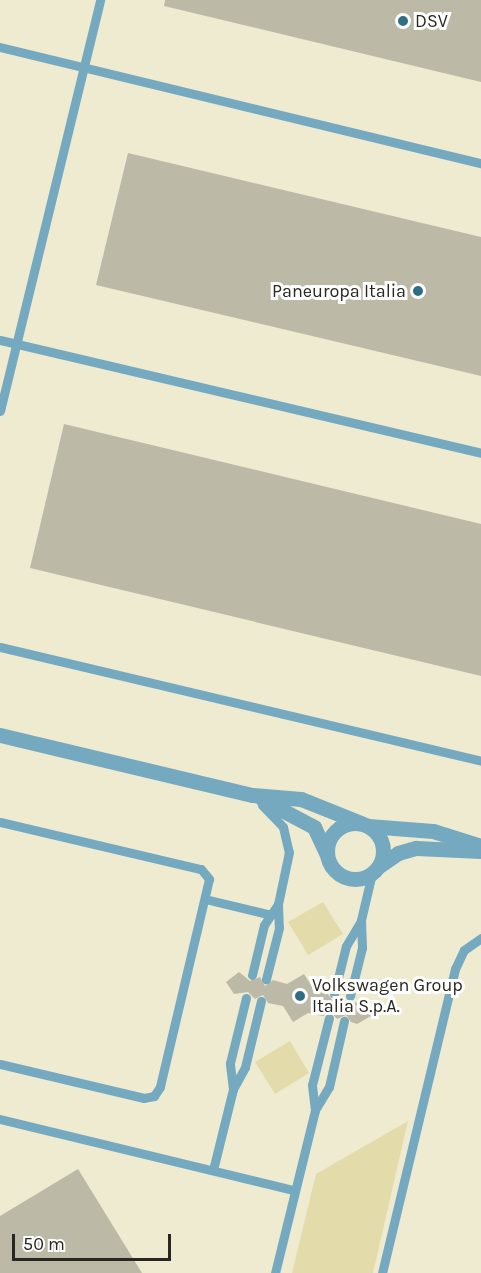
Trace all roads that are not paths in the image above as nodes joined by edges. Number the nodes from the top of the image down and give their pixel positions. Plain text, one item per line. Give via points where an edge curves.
1 (100, 0) edge
2 (0, 47) edge
3 (85, 68) junction
4 (481, 163) edge
5 (0, 340) edge
6 (17, 344) junction
7 (0, 411) edge
8 (481, 453) edge
9 (0, 647) edge
10 (0, 735) edge
11 (481, 761) edge
12 (252, 795) junction
13 (0, 822) edge
14 (364, 824) junction
15 (481, 846) edge
16 (481, 851) edge
17 (327, 855) junction
18 (376, 870) junction
19 (205, 899) junction
20 (278, 904) junction
21 (271, 915) junction
22 (361, 920) junction
23 (481, 938) edge
24 (252, 975) dead end
25 (266, 979) dead end
26 (334, 994) dead end
27 (350, 996) dead end
28 (246, 998) dead end
29 (261, 1001) dead end
30 (329, 1018) dead end
31 (344, 1021) dead end
32 (0, 1064) edge
33 (232, 1089) junction
34 (315, 1110) junction
35 (0, 1119) edge
36 (213, 1170) junction
37 (294, 1190) junction
38 (275, 1273) edge
39 (382, 1273) edge

1 - 3 lane
2 - 3 lane
3 - 4 lane
3 - 6 lane
5 - 6 lane
6 - 7 lane
6 - 8 lane
9 - 11 lane
10 - 12 street
12 - 14 street via 301,799
12 - 17 street via 314,827
12 - 20 lane via 278,820 287,835 289,852
13 - 19 lane via 201,869 209,879
14 - 15 street via 433,831
14 - 17 street via 343,825 335,830
14 - 18 street via 376,831 383,848
16 - 18 street via 416,848 398,853
17 - 18 street via 336,872 345,877 364,878
18 - 22 lane
19 - 21 lane
19 - 32 lane via 160,1087 154,1096 144,1098
20 - 21 lane
20 - 25 lane via 279,928
21 - 24 lane via 264,925
22 - 26 lane via 346,946
22 - 27 lane via 362,948
23 - 39 lane via 464,951 455,969
28 - 33 lane via 230,1063
29 - 33 lane via 244,1067
30 - 34 lane via 312,1085
31 - 34 lane via 328,1087
33 - 36 lane
34 - 37 lane
35 - 36 lane
36 - 37 lane
37 - 38 lane

